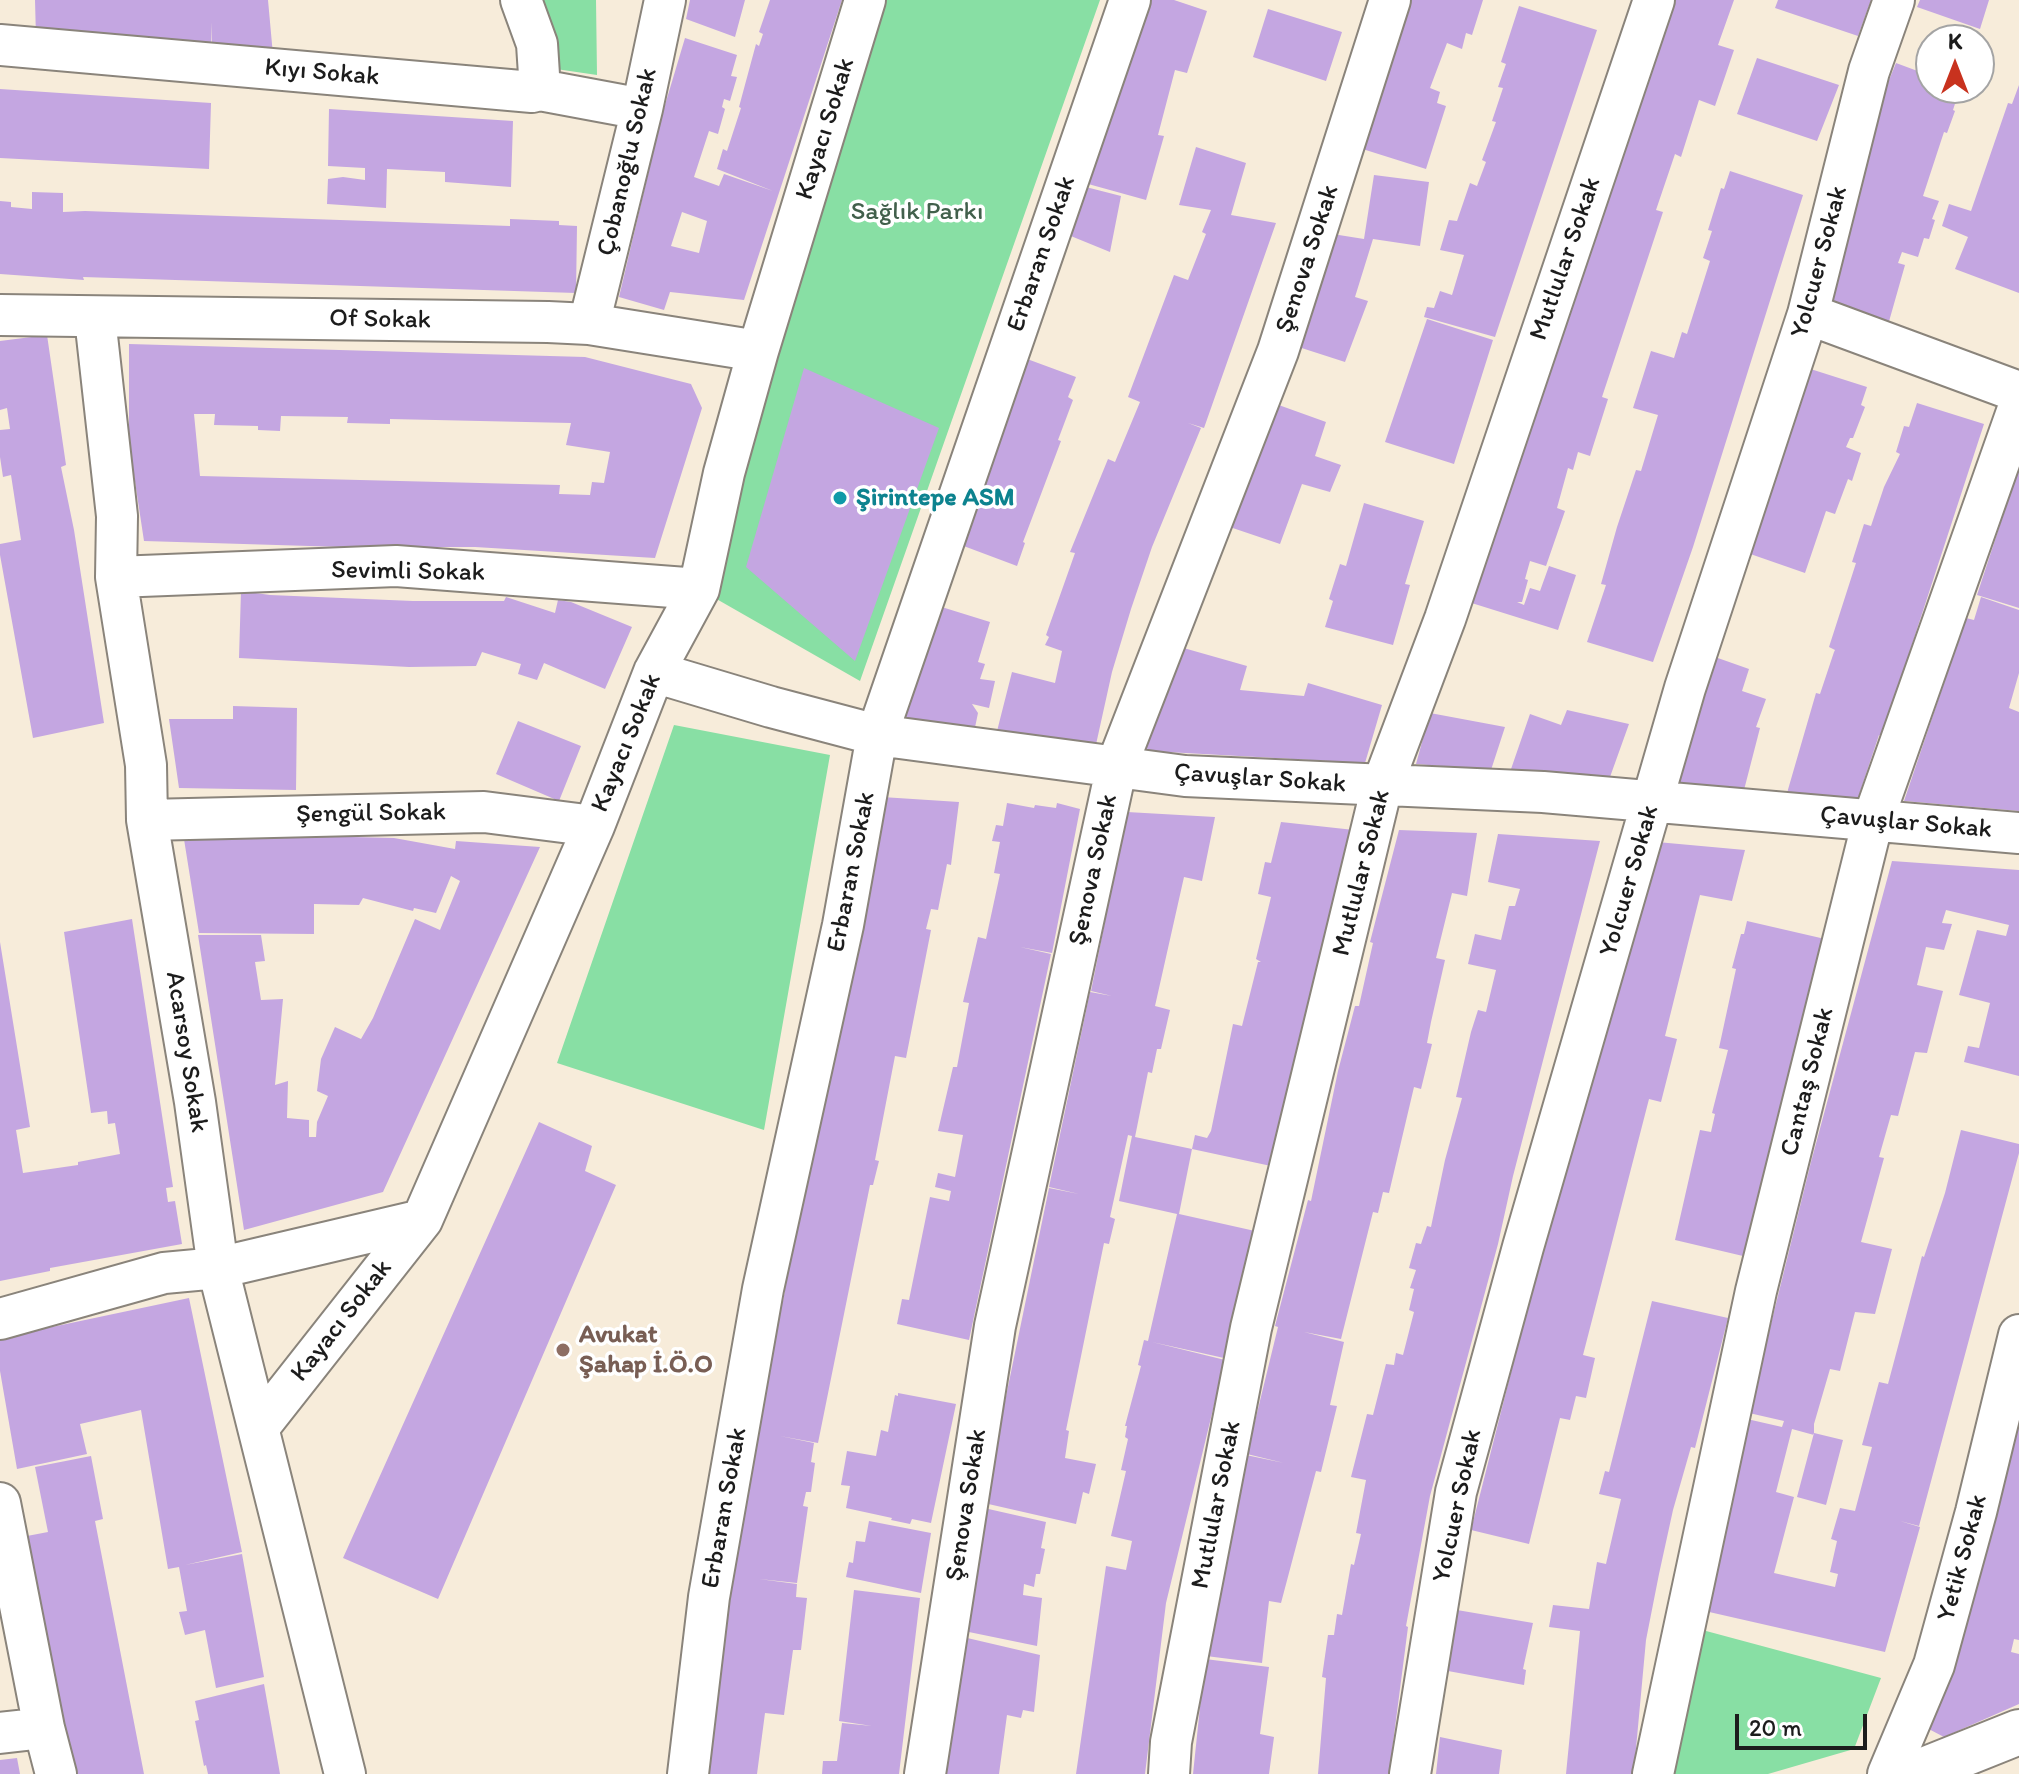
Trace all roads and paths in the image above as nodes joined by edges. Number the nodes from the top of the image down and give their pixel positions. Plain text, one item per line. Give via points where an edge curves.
1 (521, 0) edge
2 (665, 0) edge
3 (865, 0) edge
4 (1130, 0) edge
5 (1390, 0) edge
6 (1654, 0) edge
7 (1894, 0) edge
8 (0, 45) edge
9 (540, 90) junction
10 (642, 109) junction
11 (1808, 314) junction
12 (0, 315) edge
13 (95, 318) junction
14 (589, 324) junction
15 (758, 351) junction
16 (2019, 392) edge
17 (2019, 406) edge
18 (116, 577) junction
19 (699, 589) junction
20 (654, 672) junction
21 (877, 735) junction
22 (1117, 765) junction
23 (1382, 786) junction
24 (1653, 803) junction
25 (147, 820) junction
26 (1873, 820) junction
27 (594, 826) junction
28 (2019, 833) edge
29 (422, 1220) junction
30 (218, 1268) junction
31 (0, 1319) edge
32 (2019, 1335) edge
33 (259, 1427) junction
34 (0, 1503) edge
35 (44, 1728) junction
36 (2019, 1732) edge
37 (0, 1733) edge
38 (56, 1774) edge
39 (345, 1774) edge
40 (688, 1774) edge
41 (925, 1774) edge
42 (1169, 1774) edge
43 (1410, 1774) edge
44 (1653, 1774) edge
45 (1888, 1774) edge
46 (1914, 1774) edge

1 - 9 street via 537,44
2 - 10 street, Çobanoğlu Sokak
3 - 15 street, Kayacı Sokak
4 - 21 street, Erbaran Sokak
5 - 22 street, Şenova Sokak via 1278,351
6 - 23 street, Mutlular Sokak via 1451,604
7 - 11 street, Yolcuer Sokak via 1869,71
8 - 9 street, Kıyı Sokak
9 - 10 street, Kıyı Sokak
10 - 14 street, Çobanoğlu Sokak
11 - 16 street
11 - 24 street, Yolcuer Sokak via 1685,688
12 - 13 street, Of Sokak
13 - 14 street, Of Sokak
13 - 18 street, Acarsoy Sokak via 117,516
14 - 15 street, Of Sokak
15 - 19 street, Kayacı Sokak
17 - 26 street, Cantaş Sokak
18 - 19 street, Sevimli Sokak via 396,566
18 - 25 street, Acarsoy Sokak via 146,765
19 - 20 street, Kayacı Sokak
20 - 21 street, Çavuşlar Sokak
20 - 27 street, Kayacı Sokak
21 - 22 street, Çavuşlar Sokak
21 - 40 street, Erbaran Sokak via 843,925 763,1289 709,1597
22 - 23 street, Çavuşlar Sokak via 1185,776
22 - 41 street, Şenova Sokak via 995,1326
23 - 24 street, Çavuşlar Sokak via 1543,792
23 - 42 street, Mutlular Sokak via 1251,1328
24 - 26 street, Çavuşlar Sokak
24 - 43 street, Yolcuer Sokak via 1456,1492
25 - 27 street, Şengül Sokak via 484,812
25 - 30 street, Acarsoy Sokak
26 - 28 street, Çavuşlar Sokak
26 - 44 street, Cantaş Sokak via 1756,1291
27 - 29 street, Kayacı Sokak
29 - 30 street
29 - 33 street, Kayacı Sokak
30 - 31 street via 164,1273
30 - 33 street, Acarsoy Sokak
32 - 45 street, Yetik Sokak via 1934,1665
33 - 39 street, Acarsoy Sokak
34 - 35 street
35 - 37 street
35 - 38 street
36 - 46 street

